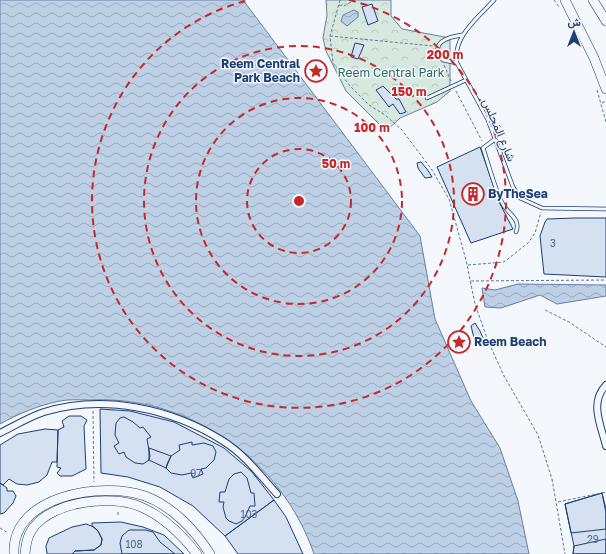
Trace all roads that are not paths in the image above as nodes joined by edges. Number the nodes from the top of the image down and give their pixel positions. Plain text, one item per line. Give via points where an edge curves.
1 (494, 0) edge
2 (565, 0) edge
3 (593, 0) edge
4 (606, 22) edge
5 (462, 35) junction
6 (457, 64) junction
7 (604, 73) edge
8 (466, 80) junction
9 (603, 87) edge
10 (427, 98) dead end
11 (495, 139) junction
12 (606, 208) edge
13 (516, 232) dead end
14 (606, 385) edge
15 (0, 433) edge
16 (605, 441) edge
17 (276, 494) dead end
18 (14, 554) edge
19 (26, 554) edge
20 (197, 554) edge
21 (210, 554) edge

1 - 5 lane
2 - 7 street
3 - 4 street
5 - 6 lane via 455,55
5 - 6 lane via 445,38 438,47 443,60
6 - 8 lane, شارع المَجلِس
7 - 9 street
8 - 10 lane
8 - 11 lane, شارع المَجلِس via 488,120
11 - 12 lane, شارع المَجلِس via 513,187 520,198 542,208
11 - 13 lane via 483,148 503,206 517,221
14 - 16 street via 596,404
15 - 17 street via 44,413 92,404 118,405 174,416 223,441 253,466
18 - 21 street via 16,538 23,522 38,508 65,497 94,491 116,490 131,492 157,502 189,527
19 - 20 street via 28,535 38,522 67,507 104,500 130,503 152,513 173,528

